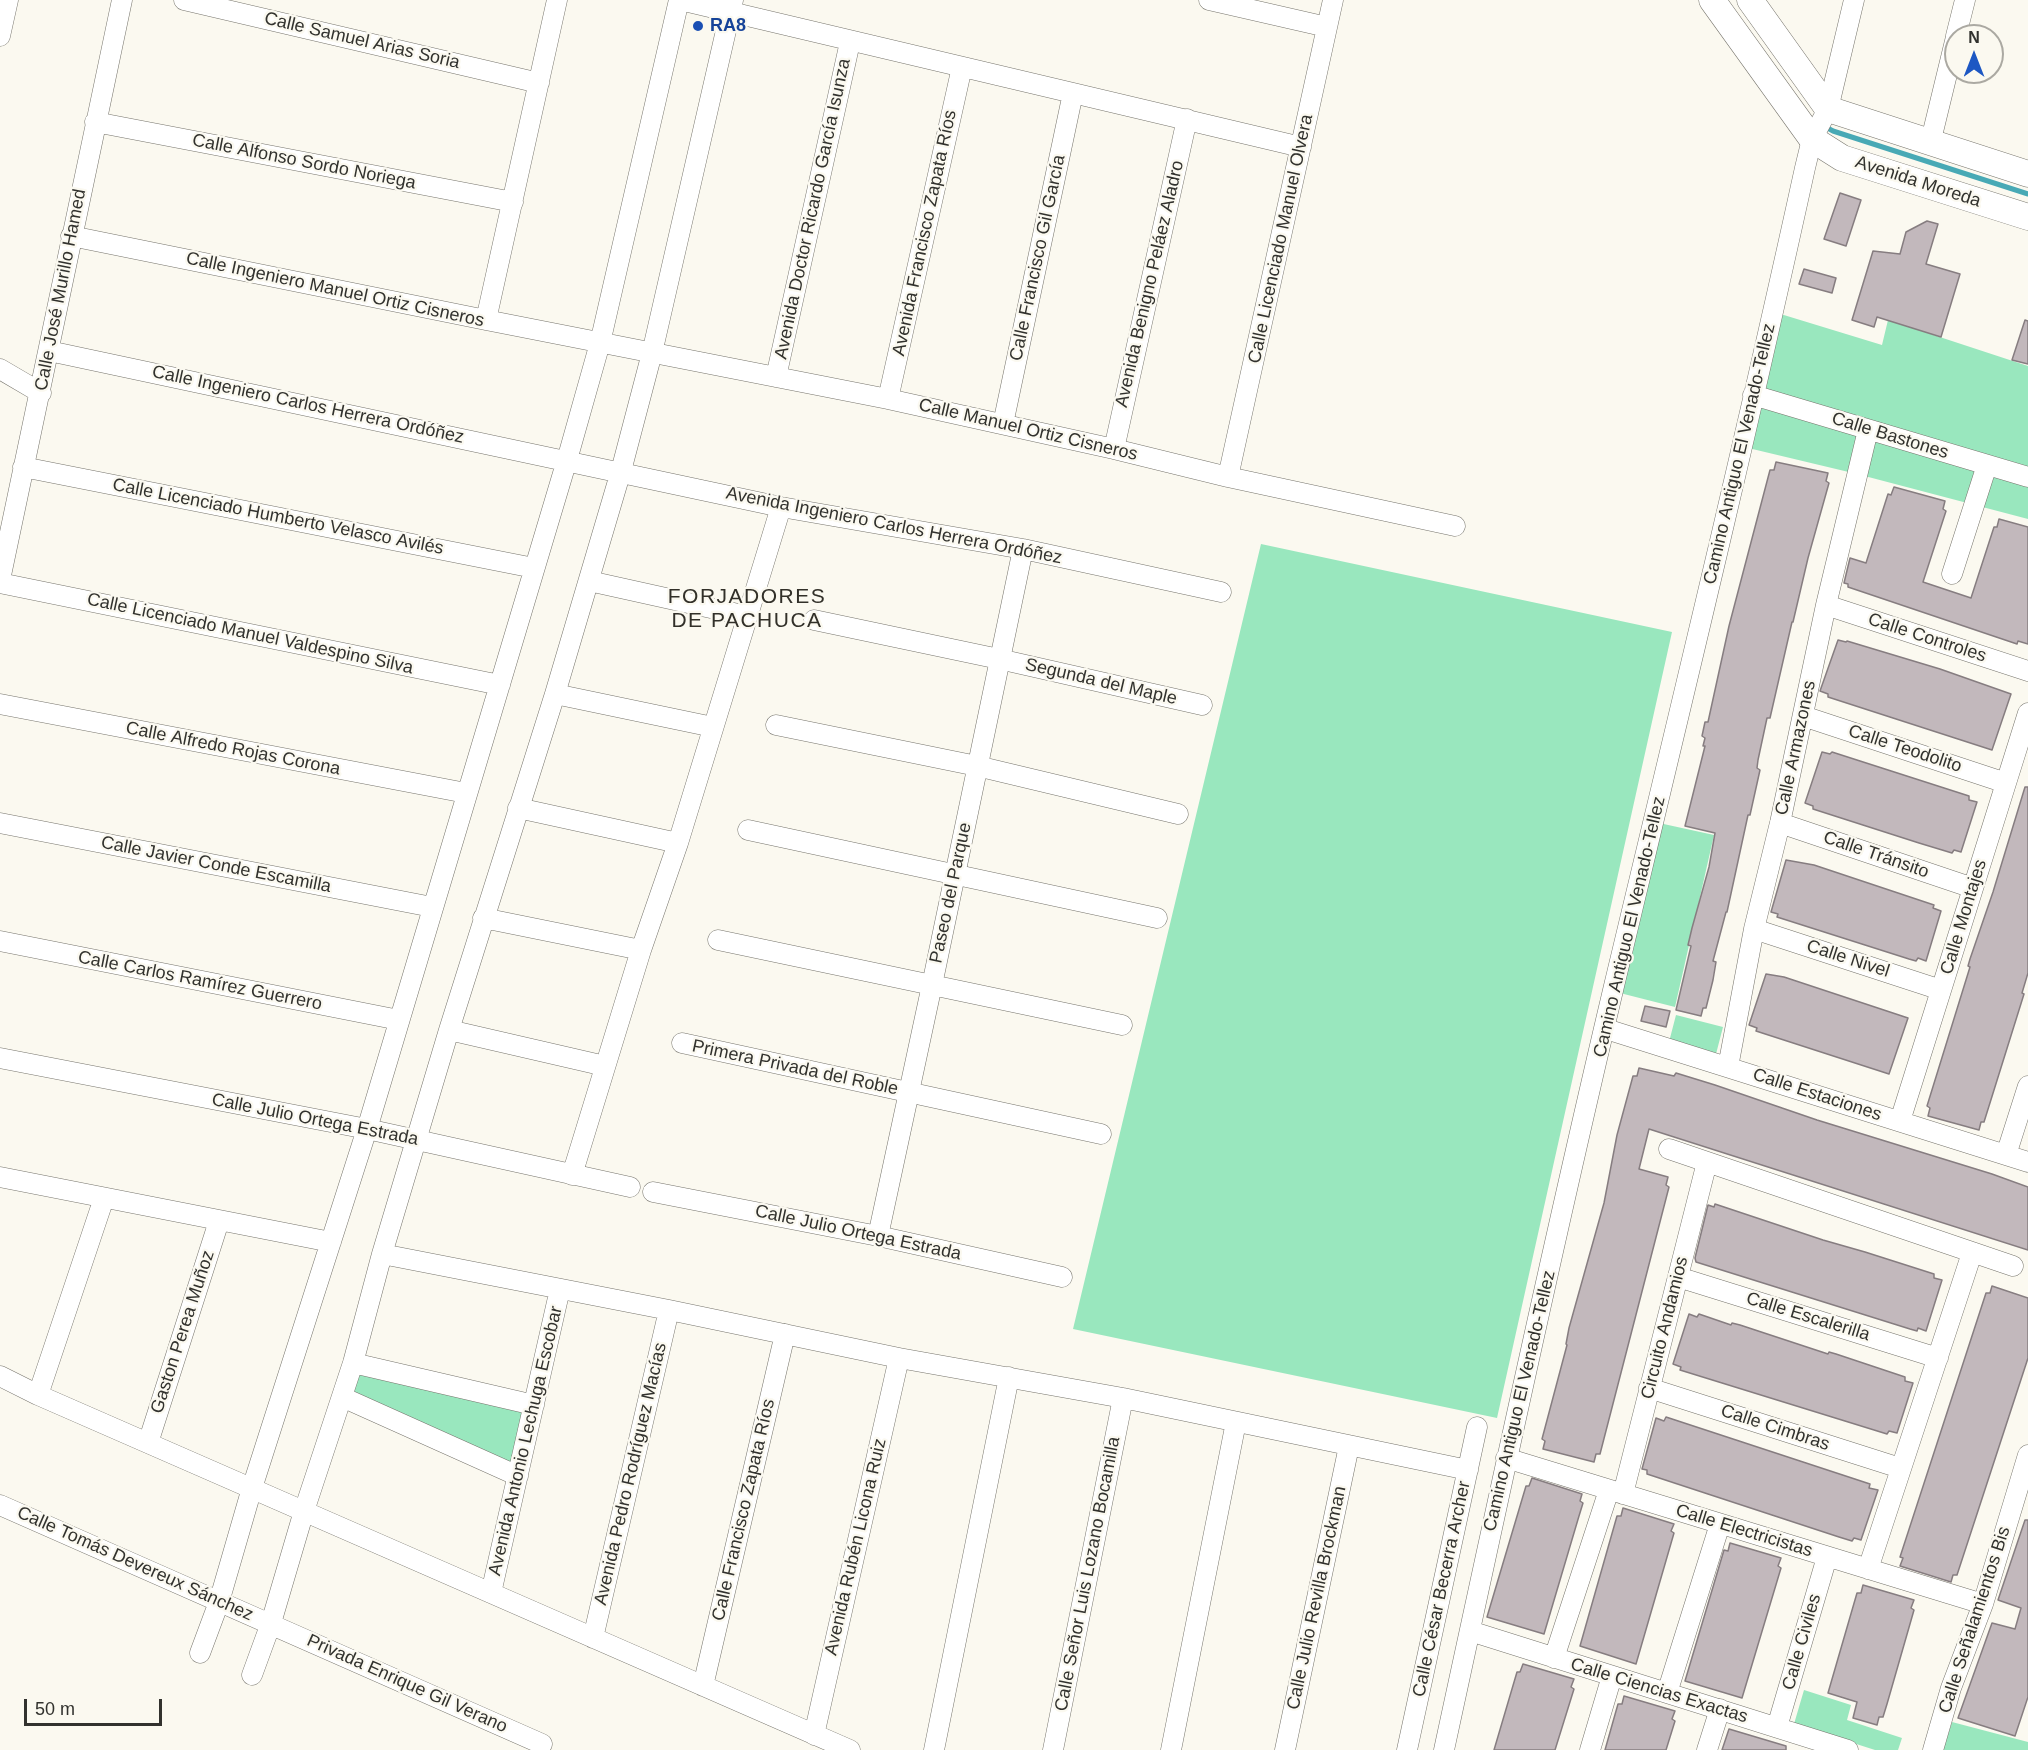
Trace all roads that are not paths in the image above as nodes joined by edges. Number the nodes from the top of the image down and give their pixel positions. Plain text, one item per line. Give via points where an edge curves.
1 (8, 0) edge
2 (122, 0) edge
3 (184, 0) edge
4 (557, 0) edge
5 (679, 0) edge
6 (1209, 0) edge
7 (1333, 0) edge
8 (1712, 0) edge
9 (1750, 0) edge
10 (1854, 0) edge
11 (1965, 0) edge
12 (731, 6) edge
13 (1959, 24) edge
14 (1327, 27) junction
15 (0, 36) edge
16 (850, 42) junction
17 (962, 67) junction
18 (540, 83) junction
19 (1945, 84) edge
20 (1073, 93) junction
21 (1828, 109) junction
22 (1187, 119) junction
23 (95, 122) junction
24 (1812, 139) junction
25 (1930, 144) junction
26 (1301, 147) junction
27 (2028, 174) edge
28 (513, 202) junction
29 (2028, 217) edge
30 (71, 236) junction
31 (486, 321) junction
32 (600, 343) junction
33 (50, 351) junction
34 (652, 354) junction
35 (0, 369) edge
36 (776, 377) junction
37 (40, 393) junction
38 (1753, 395) junction
39 (888, 399) junction
40 (1003, 424) junction
41 (1868, 430) junction
42 (1114, 448) junction
43 (567, 460) junction
44 (1987, 465) junction
45 (23, 467) junction
46 (621, 471) junction
47 (1228, 477) junction
48 (2028, 477) edge
49 (781, 507) junction
50 (1455, 526) dead end
51 (1023, 549) junction
52 (534, 568) junction
53 (1952, 573) dead end
54 (589, 581) junction
55 (0, 582) edge
56 (1221, 592) dead end
57 (1826, 605) junction
58 (747, 616) junction
59 (814, 620) dead end
60 (999, 659) junction
61 (2028, 671) edge
62 (500, 685) junction
63 (555, 694) junction
64 (0, 704) edge
65 (1202, 705) dead end
66 (2028, 713) edge
67 (1803, 716) junction
68 (776, 725) dead end
69 (713, 727) junction
70 (2024, 741) edge
71 (977, 766) junction
72 (2006, 783) junction
73 (466, 793) junction
74 (518, 808) junction
75 (1178, 814) dead end
76 (0, 823) edge
77 (1780, 823) junction
78 (748, 831) dead end
79 (678, 843) junction
80 (956, 875) junction
81 (1973, 888) junction
82 (432, 907) junction
83 (483, 918) junction
84 (1156, 918) dead end
85 (1754, 929) junction
86 (718, 940) dead end
87 (0, 941) edge
88 (640, 950) junction
89 (933, 984) junction
90 (1941, 990) junction
91 (399, 1020) junction
92 (1122, 1025) dead end
93 (1606, 1029) junction
94 (449, 1030) junction
95 (682, 1043) dead end
96 (0, 1058) edge
97 (605, 1066) junction
98 (1728, 1067) junction
99 (2028, 1086) edge
100 (908, 1093) junction
101 (1900, 1121) junction
102 (367, 1129) junction
103 (1101, 1134) dead end
104 (418, 1139) junction
105 (1668, 1149) dead end
106 (2006, 1155) junction
107 (1707, 1162) junction
108 (2028, 1162) edge
109 (572, 1175) junction
110 (0, 1177) edge
111 (630, 1187) dead end
112 (653, 1192) dead end
113 (104, 1198) junction
114 (219, 1221) junction
115 (878, 1236) junction
116 (331, 1242) junction
117 (1972, 1253) junction
118 (382, 1254) junction
119 (2013, 1266) dead end
120 (1062, 1277) dead end
121 (1678, 1277) junction
122 (560, 1289) junction
123 (669, 1310) junction
124 (785, 1334) junction
125 (899, 1358) junction
126 (1938, 1358) junction
127 (353, 1363) junction
128 (0, 1376) edge
129 (1009, 1377) junction
130 (1649, 1388) junction
131 (38, 1395) junction
132 (342, 1397) junction
133 (1123, 1398) junction
134 (534, 1405) junction
135 (1236, 1422) junction
136 (1477, 1427) dead end
137 (148, 1443) junction
138 (1349, 1446) junction
139 (2028, 1455) edge
140 (1506, 1458) junction
141 (1900, 1468) junction
142 (1468, 1470) junction
143 (518, 1476) junction
144 (252, 1488) junction
145 (1616, 1492) junction
146 (0, 1505) edge
147 (304, 1511) junction
148 (1720, 1524) junction
149 (1827, 1557) junction
150 (1868, 1569) junction
151 (491, 1593) junction
152 (219, 1602) junction
153 (1983, 1604) junction
154 (271, 1623) junction
155 (1470, 1631) junction
156 (593, 1638) junction
157 (201, 1653) dead end
158 (1554, 1658) junction
159 (252, 1675) dead end
160 (1612, 1676) junction
161 (703, 1686) junction
162 (1667, 1693) junction
163 (1720, 1709) junction
164 (1777, 1727) junction
165 (814, 1735) junction
166 (542, 1744) dead end
167 (1812, 1745) edge
168 (850, 1750) edge
169 (934, 1750) edge
170 (1053, 1750) edge
171 (1171, 1750) edge
172 (1286, 1750) edge
173 (1407, 1750) edge
174 (1444, 1750) edge
175 (1590, 1750) edge
176 (1707, 1750) edge
177 (1848, 1750) edge
178 (1933, 1750) edge

1 - 15 street
2 - 23 street, Calle José Murillo Hamed
3 - 18 street, Calle Samuel Arias Soria
4 - 18 street
5 - 12 street
5 - 32 street
6 - 14 street
7 - 14 street, Calle Licenciado Manuel Olvera
8 - 24 main road
9 - 21 main road
10 - 21 street, Camino Antiguo El Venado-Tellez
11 - 13 street
12 - 16 street
12 - 34 street
14 - 26 street, Calle Licenciado Manuel Olvera
16 - 17 street
16 - 36 street, Avenida Doctor Ricardo García Isunza
17 - 20 street
17 - 39 street, Avenida Francisco Zapata Ríos
18 - 28 street
19 - 25 street
20 - 22 street
20 - 40 street, Calle Francisco Gil García
21 - 24 street, Camino Antiguo El Venado-Tellez
21 - 25 main road
22 - 26 street
22 - 42 street, Avenida Benigno Peláez Aladro
23 - 28 street, Calle Alfonso Sordo Noriega
23 - 30 street, Calle José Murillo Hamed
24 - 29 main road, Avenida Moreda via 1842,158
24 - 38 street, Camino Antiguo El Venado-Tellez
25 - 27 main road
26 - 47 street, Calle Licenciado Manuel Olvera
28 - 31 street
30 - 31 street, Calle Ingeniero Manuel Ortiz Cisneros
30 - 33 street, Calle José Murillo Hamed
31 - 32 street, Calle Ingeniero Manuel Ortiz Cisneros
32 - 34 street, Calle Manuel Ortiz Cisneros
32 - 43 street
33 - 37 street, Calle José Murillo Hamed
33 - 43 street, Calle Ingeniero Carlos Herrera Ordóñez
34 - 36 street, Calle Manuel Ortiz Cisneros
34 - 46 street
35 - 37 street
36 - 39 street, Calle Manuel Ortiz Cisneros
37 - 45 street, Calle José Murillo Hamed
38 - 41 street, Calle Bastones
38 - 93 street, Camino Antiguo El Venado-Tellez
39 - 40 street, Calle Manuel Ortiz Cisneros
40 - 42 street, Calle Manuel Ortiz Cisneros
41 - 44 street, Calle Bastones
41 - 57 street, Calle Armazones
42 - 47 street, Calle Manuel Ortiz Cisneros
43 - 46 street, Avenida Ingeniero Carlos Herrera Ordóñez
43 - 52 street
44 - 48 street, Calle Bastones
44 - 53 street
45 - 52 street, Calle Licenciado Humberto Velasco Avilés
45 - 55 street, Calle José Murillo Hamed
46 - 49 street, Avenida Ingeniero Carlos Herrera Ordóñez
46 - 54 street
47 - 50 street, Calle Manuel Ortiz Cisneros
49 - 51 street, Avenida Ingeniero Carlos Herrera Ordóñez
49 - 58 street
51 - 56 street, Avenida Ingeniero Carlos Herrera Ordóñez
51 - 60 street, Paseo del Parque
52 - 62 street
54 - 58 street
54 - 63 street
55 - 62 street, Calle Licenciado Manuel Valdespino Silva
57 - 61 street, Calle Controles
57 - 67 street, Calle Armazones
58 - 69 street
59 - 60 street, Segunda del Maple
60 - 65 street, Segunda del Maple
60 - 71 street, Paseo del Parque
62 - 73 street
63 - 69 street
63 - 74 street
64 - 73 street, Calle Alfredo Rojas Corona
66 - 70 street, Calle Montajes
67 - 72 street, Calle Teodolito
67 - 77 street, Calle Armazones
68 - 71 street
69 - 79 street
70 - 72 street, Calle Montajes
71 - 75 street
71 - 80 street, Paseo del Parque
72 - 81 street, Calle Montajes
73 - 82 street
74 - 79 street
74 - 83 street
76 - 82 street, Calle Javier Conde Escamilla
77 - 81 street, Calle Tránsito
77 - 85 street, Calle Armazones
78 - 80 street
79 - 88 street
80 - 84 street
80 - 89 street, Paseo del Parque
81 - 90 street, Calle Montajes
82 - 91 street
83 - 88 street
83 - 94 street
85 - 90 street, Calle Nivel
85 - 98 street, Calle Armazones
86 - 89 street
87 - 91 street, Calle Carlos Ramírez Guerrero
88 - 97 street
89 - 92 street
89 - 100 street, Paseo del Parque
90 - 101 street, Calle Montajes
91 - 102 street
93 - 98 street, Calle Estaciones
93 - 140 street, Camino Antiguo El Venado-Tellez
94 - 97 street
94 - 104 street
95 - 100 street, Primera Privada del Roble
96 - 102 street, Calle Julio Ortega Estrada
97 - 109 street
98 - 101 street, Calle Estaciones
99 - 106 street
100 - 103 street, Primera Privada del Roble
100 - 115 street, Paseo del Parque
101 - 106 street, Calle Estaciones
102 - 104 street, Calle Julio Ortega Estrada
102 - 116 street
104 - 109 street, Calle Julio Ortega Estrada
104 - 118 street
105 - 107 street
106 - 108 street, Calle Estaciones
107 - 117 street
107 - 121 street, Circuito Andamios
109 - 111 street, Calle Julio Ortega Estrada
110 - 113 street
112 - 115 street, Calle Julio Ortega Estrada
113 - 114 street
113 - 131 street
114 - 116 street
114 - 137 street, Gaston Perea Muñoz
115 - 120 street, Calle Julio Ortega Estrada
116 - 144 street
117 - 119 street
117 - 126 street
118 - 122 street
118 - 127 street
121 - 126 street, Calle Escalerilla
121 - 130 street, Circuito Andamios
122 - 123 street
122 - 134 street, Avenida Antonio Lechuga Escobar
123 - 124 street
123 - 156 street, Avenida Pedro Rodríguez Macías
124 - 125 street
124 - 161 street, Calle Francisco Zapata Ríos
125 - 129 street
125 - 165 street, Avenida Rubén Licona Ruiz
126 - 141 street
127 - 132 street
127 - 134 street
128 - 131 street
129 - 133 street
129 - 169 street
130 - 141 street, Calle Cimbras
130 - 145 street, Circuito Andamios
131 - 137 street
132 - 143 street
132 - 147 street
133 - 135 street
133 - 170 street, Calle Señor Luis Lozano Bocamilla
134 - 143 street, Avenida Antonio Lechuga Escobar
135 - 138 street
135 - 171 street
136 - 142 street, Calle César Becerra Archer
137 - 144 street
138 - 142 street
138 - 172 street, Calle Julio Revilla Brockman
139 - 153 street, Calle Señalamientos Bis
140 - 145 street, Calle Electricistas
140 - 155 street, Camino Antiguo El Venado-Tellez
141 - 150 street
142 - 173 street, Calle César Becerra Archer
143 - 151 street, Avenida Antonio Lechuga Escobar
144 - 147 street
144 - 152 street
145 - 148 street, Calle Electricistas
145 - 158 street, Circuito Andamios
146 - 152 street, Calle Tomás Devereux Sánchez
147 - 151 street
147 - 154 street
148 - 149 street, Calle Electricistas
148 - 162 street
149 - 150 street, Calle Electricistas
149 - 164 street, Calle Civiles
150 - 153 street, Calle Electricistas
151 - 156 street
152 - 154 street, Calle Tomás Devereux Sánchez
152 - 157 street
153 - 178 street, Calle Señalamientos Bis via 1951,1688
154 - 159 street
154 - 166 street, Privada Enrique Gil Verano
155 - 158 street, Calle Ciencias Exactas
155 - 174 street, Camino Antiguo El Venado-Tellez
156 - 161 street
158 - 160 street, Calle Ciencias Exactas
160 - 162 street, Calle Ciencias Exactas
160 - 175 street
161 - 165 street
162 - 163 street, Calle Ciencias Exactas
163 - 164 street, Calle Ciencias Exactas
163 - 176 street
164 - 167 street, Calle Ciencias Exactas
165 - 168 street
167 - 177 street, Calle Ciencias Exactas

